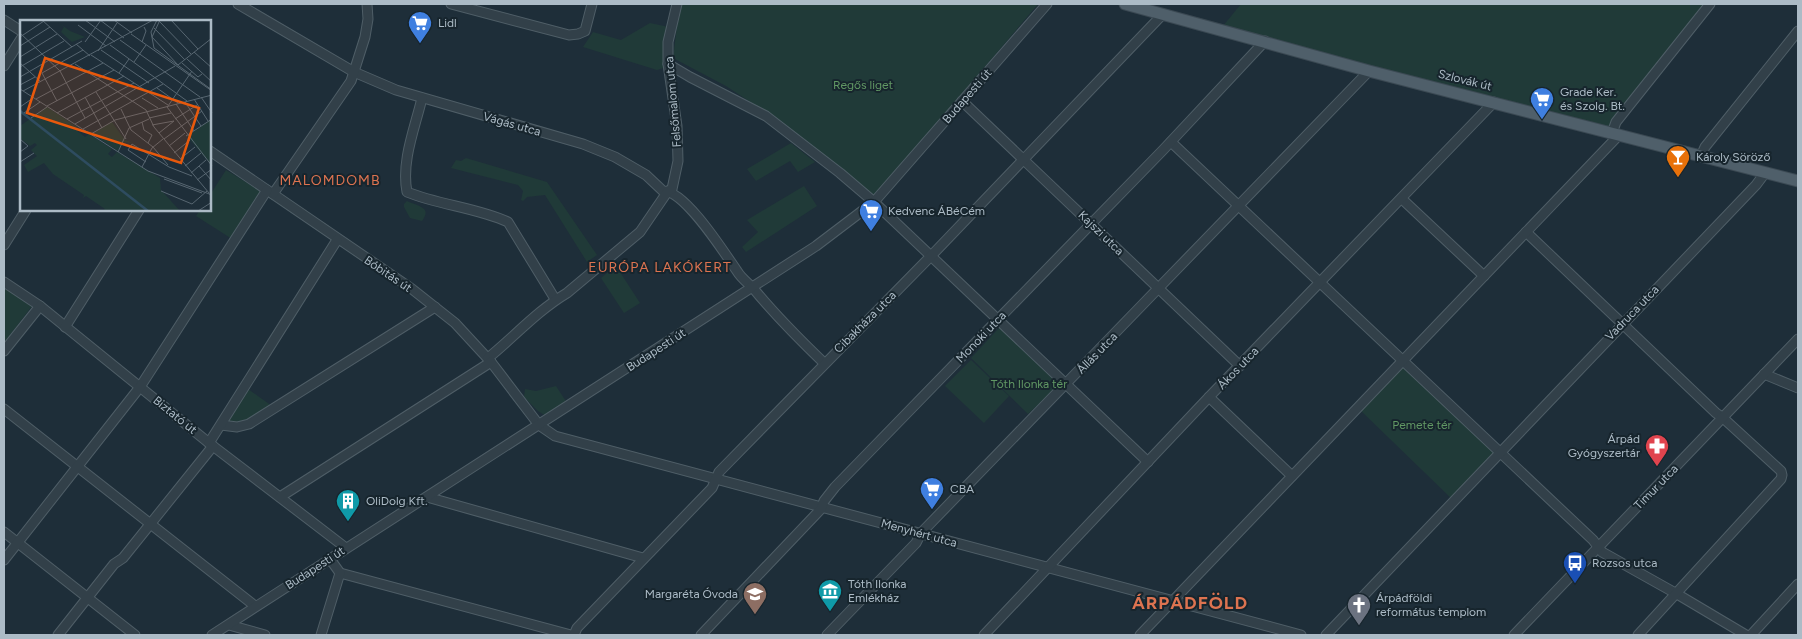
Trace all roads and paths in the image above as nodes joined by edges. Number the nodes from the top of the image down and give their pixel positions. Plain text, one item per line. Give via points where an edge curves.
1 (238, 4) edge
2 (367, 4) edge
3 (451, 4) edge
4 (592, 4) edge
5 (676, 4) edge
6 (1047, 4) edge
7 (1125, 4) edge
8 (1710, 4) edge
9 (1163, 14) junction
10 (4, 20) edge
11 (20, 30) edge
12 (1798, 31) edge
13 (20, 41) edge
14 (1264, 41) junction
15 (668, 64) junction
16 (4, 66) edge
17 (1369, 71) junction
18 (354, 72) junction
19 (422, 98) junction
20 (962, 101) junction
21 (1494, 102) junction
22 (1615, 134) junction
23 (1171, 142) junction
24 (211, 152) edge
25 (1701, 156) junction
26 (1023, 160) junction
27 (1765, 172) junction
28 (1798, 180) edge
29 (668, 191) junction
30 (270, 192) junction
31 (1402, 199) junction
32 (874, 202) junction
33 (1237, 206) junction
34 (25, 211) edge
35 (138, 211) edge
36 (1092, 224) junction
37 (1526, 232) junction
38 (337, 240) junction
39 (4, 245) edge
40 (930, 256) junction
41 (1484, 276) junction
42 (4, 282) edge
43 (1320, 283) junction
44 (752, 288) junction
45 (1158, 288) junction
46 (555, 299) junction
47 (40, 306) junction
48 (435, 307) junction
49 (998, 320) junction
50 (1622, 324) junction
51 (65, 327) junction
52 (1798, 339) edge
53 (4, 351) edge
54 (490, 360) junction
55 (1403, 361) junction
56 (824, 364) junction
57 (1240, 366) junction
58 (1764, 374) junction
59 (1067, 385) junction
60 (140, 387) junction
61 (1798, 388) edge
62 (1210, 397) junction
63 (4, 409) edge
64 (1722, 417) junction
65 (221, 425) junction
66 (539, 425) junction
67 (211, 444) junction
68 (1500, 453) junction
69 (1148, 462) junction
70 (78, 467) junction
71 (1292, 476) junction
72 (716, 480) junction
73 (280, 497) junction
74 (427, 497) junction
75 (822, 508) junction
76 (149, 524) junction
77 (4, 532) edge
78 (921, 533) junction
79 (18, 543) junction
80 (1598, 547) junction
81 (346, 548) junction
82 (644, 558) junction
83 (330, 559) junction
84 (4, 560) edge
85 (1049, 568) junction
86 (340, 573) junction
87 (1798, 584) edge
88 (1677, 594) junction
89 (88, 598) junction
90 (1173, 600) junction
91 (256, 606) junction
92 (229, 625) junction
93 (58, 635) edge
94 (135, 635) edge
95 (212, 635) edge
96 (265, 635) edge
97 (321, 635) edge
98 (573, 635) edge
99 (701, 635) edge
100 (827, 635) edge
101 (984, 635) edge
102 (1140, 635) edge
103 (1302, 635) edge
104 (1326, 635) edge
105 (1514, 635) edge
106 (1638, 635) edge
107 (1746, 635) edge
108 (1751, 635) edge

1 - 18 street, Vágás utca
2 - 18 street via 365,37
3 - 4 street via 569,35 585,31
5 - 15 street, Felsőmalom utca via 668,42
6 - 20 street, Budapesti út
7 - 9 main road, Szlovák út
8 - 22 street via 1616,122
9 - 14 main road, Szlovák út
9 - 26 street, Cibakháza utca
10 - 11 street
12 - 25 street
13 - 16 street
14 - 17 main road, Szlovák út
14 - 23 street, Monoki utca
15 - 29 street, Felsőmalom utca via 677,126 678,161 672,189
15 - 32 street via 766,116
17 - 21 main road, Szlovák út
17 - 33 street, Állás utca
18 - 19 street, Vágás utca
18 - 30 street via 351,81
19 - 29 street, Vágás utca via 583,144 615,157 646,175 663,191
19 - 46 street via 407,158 407,192 508,222
20 - 26 street, Kajszi utca
20 - 32 street, Budapesti út
21 - 22 main road, Szlovák út
21 - 31 street, Ákos utca
22 - 25 main road, Szlovák út
22 - 37 street
23 - 33 street
23 - 36 street, Monoki utca
24 - 30 street, Bóbitás út
25 - 27 main road, Szlovák út
26 - 36 street, Kajszi utca
26 - 40 street, Cibakháza utca
27 - 28 main road, Szlovák út
27 - 50 street, Vadruca utca
29 - 44 street, Vágás utca via 684,202
29 - 46 street, Felsőmalom utca via 634,238 567,293
30 - 38 street, Bóbitás út
30 - 60 street
31 - 41 street
31 - 43 street, Ákos utca
32 - 40 street
32 - 44 street, Budapesti út via 845,226
33 - 43 street
33 - 45 street, Állás utca
34 - 39 street
35 - 51 street
36 - 45 street, Kajszi utca
36 - 49 street, Monoki utca
37 - 41 street
37 - 50 street
38 - 48 street, Bóbitás út
38 - 65 street
40 - 49 street
40 - 56 street, Cibakháza utca
41 - 55 street
42 - 47 street, Biztató út
43 - 55 street
43 - 57 street, Ákos utca
44 - 56 street, Vágás utca
44 - 66 street, Budapesti út
45 - 57 street, Kajszi utca
45 - 59 street, Állás utca
46 - 54 street, Felsőmalom utca
47 - 51 street, Biztató út
47 - 53 street
48 - 54 street, Bóbitás út via 462,328
48 - 65 street via 249,424 237,427
49 - 59 street
49 - 75 street, Monoki utca via 835,487
50 - 64 street
50 - 68 street, Vadruca utca
51 - 60 street, Biztató út
52 - 58 street, Timur utca
54 - 66 street, Bóbitás út
54 - 73 street, Felsőmalom utca
55 - 68 street
55 - 71 street
56 - 72 street, Cibakháza utca via 719,472
57 - 62 street, Ákos utca
58 - 61 street
58 - 64 street, Timur utca
59 - 69 street
59 - 78 street, Állás utca
60 - 67 street, Biztató út
60 - 70 street
62 - 69 street, Ákos utca
62 - 71 street
63 - 70 street
64 - 80 street, Timur utca
64 - 88 street via 1780,470 1782,479
65 - 67 street
66 - 72 street, Menyhért utca via 555,436
66 - 74 street, Budapesti út
67 - 73 street, Biztató út
67 - 76 street
68 - 80 street
68 - 104 street
69 - 85 street, Ákos utca
70 - 76 street
70 - 79 street
71 - 90 street
72 - 75 street, Menyhért utca
72 - 82 street, Cibakháza utca
73 - 81 street, Biztató út
74 - 81 street, Budapesti út
74 - 82 street
75 - 78 street, Menyhért utca
75 - 99 street, Monoki utca
76 - 89 street
76 - 91 street
77 - 79 street
78 - 85 street, Menyhért utca
78 - 100 street, Állás utca via 916,543
79 - 84 street
79 - 89 street
80 - 88 street via 1620,563
80 - 105 street, Timur utca
81 - 83 street, Budapesti út
82 - 98 street, Cibakháza utca
83 - 86 street
83 - 91 street, Budapesti út
85 - 90 street, Menyhért utca
85 - 101 street, Ákos utca
86 - 97 street
86 - 98 street
87 - 108 street
88 - 106 street
88 - 107 street
89 - 93 street
89 - 94 street
90 - 102 street
90 - 103 street, Menyhért utca
91 - 92 street, Budapesti út
92 - 95 street, Budapesti út
92 - 96 street

